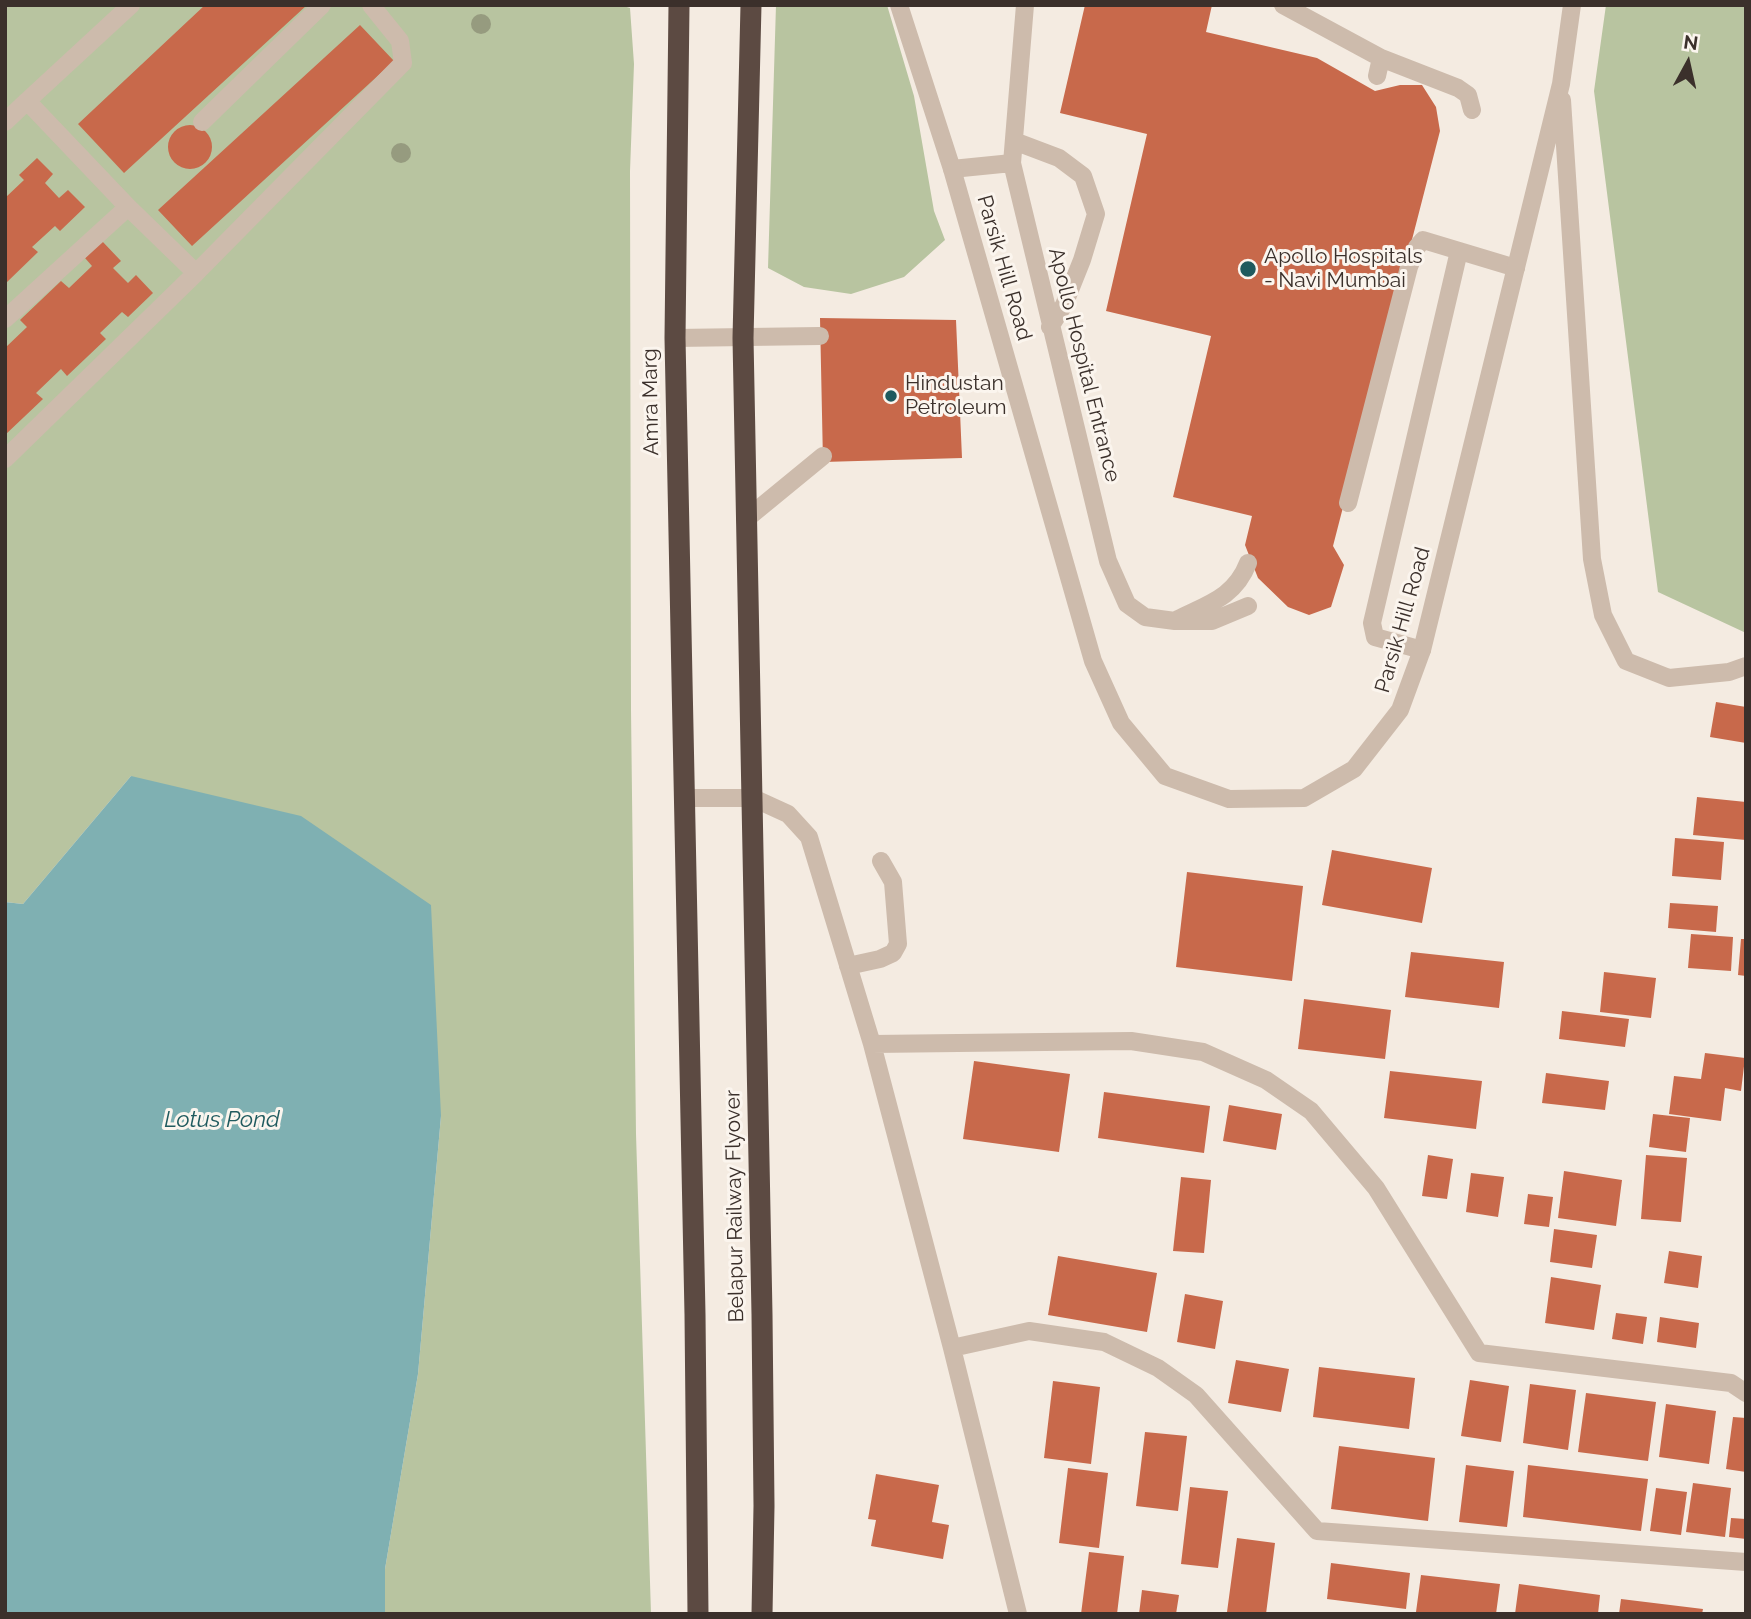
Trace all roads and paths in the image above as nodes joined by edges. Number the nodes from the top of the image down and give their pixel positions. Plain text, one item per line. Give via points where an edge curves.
1 (131, 5) edge
2 (322, 5) edge
3 (371, 5) edge
4 (679, 5) edge
5 (751, 5) edge
6 (899, 5) edge
7 (1025, 5) edge
8 (1283, 5) edge
9 (1572, 5) edge
10 (1381, 58) junction
11 (1377, 76) dead end
12 (1561, 84) junction
13 (27, 101) junction
14 (1472, 110) dead end
15 (5, 122) edge
16 (202, 122) dead end
17 (1014, 141) junction
18 (1012, 163) junction
19 (952, 169) junction
20 (128, 207) junction
21 (1459, 251) junction
22 (1516, 268) junction
23 (196, 273) junction
24 (5, 319) edge
25 (1050, 327) junction
26 (820, 336) dead end
27 (674, 338) junction
28 (743, 338) junction
29 (823, 456) dead end
30 (5, 459) edge
31 (1348, 503) dead end
32 (745, 520) junction
33 (1248, 563) dead end
34 (1248, 606) dead end
35 (1175, 621) junction
36 (1422, 650) junction
37 (1746, 666) edge
38 (684, 798) junction
39 (753, 798) junction
40 (881, 861) dead end
41 (848, 966) junction
42 (872, 1044) junction
43 (952, 1349) junction
44 (1746, 1393) edge
45 (1746, 1562) edge
46 (698, 1614) edge
47 (762, 1614) edge
48 (1017, 1614) edge

1 - 13 street
2 - 16 street
3 - 23 street via 401,41 403,63
4 - 27 highway, Amra Marg
5 - 28 highway
6 - 19 street, Parsik Hill Road
7 - 17 street, Apollo Hospital Entrance
8 - 10 street
9 - 12 street, Parsik Hill Road
10 - 11 street
10 - 14 street via 1458,88 1468,95
12 - 22 street, Parsik Hill Road
12 - 37 street via 1592,559 1603,615 1626,661 1669,678
13 - 15 street
13 - 20 street
17 - 18 street, Apollo Hospital Entrance
17 - 25 street via 1059,158 1083,176 1097,214 1068,294
18 - 19 street
18 - 25 street, Apollo Hospital Entrance
19 - 36 street, Parsik Hill Road via 1093,661 1121,723 1165,776 1229,799 1304,798 1362,760 1400,710
20 - 23 street
20 - 24 street
21 - 22 street
21 - 31 street via 1423,240 1417,247
21 - 36 street via 1372,623 1375,637
22 - 36 street, Parsik Hill Road
23 - 30 street
25 - 35 street, Apollo Hospital Entrance via 1117,583 1127,604 1145,617
26 - 28 street
27 - 28 street
27 - 38 highway, Amra Marg
28 - 32 highway
29 - 32 street
32 - 39 highway
33 - 35 street via 1242,579 1225,595
34 - 35 street, Apollo Hospital Entrance via 1212,621
38 - 39 street
38 - 46 highway, Belapur Railway Flyover
39 - 41 street via 788,814 809,837
39 - 47 highway, Belapur Railway Flyover
40 - 41 street via 893,882 898,944 893,953 880,959
41 - 42 street
42 - 43 street
42 - 44 street via 1131,1041 1203,1052 1266,1080 1311,1111 1376,1188 1479,1353 1731,1383
43 - 45 street via 1029,1331 1104,1342 1158,1368 1196,1395 1317,1531
43 - 48 street

